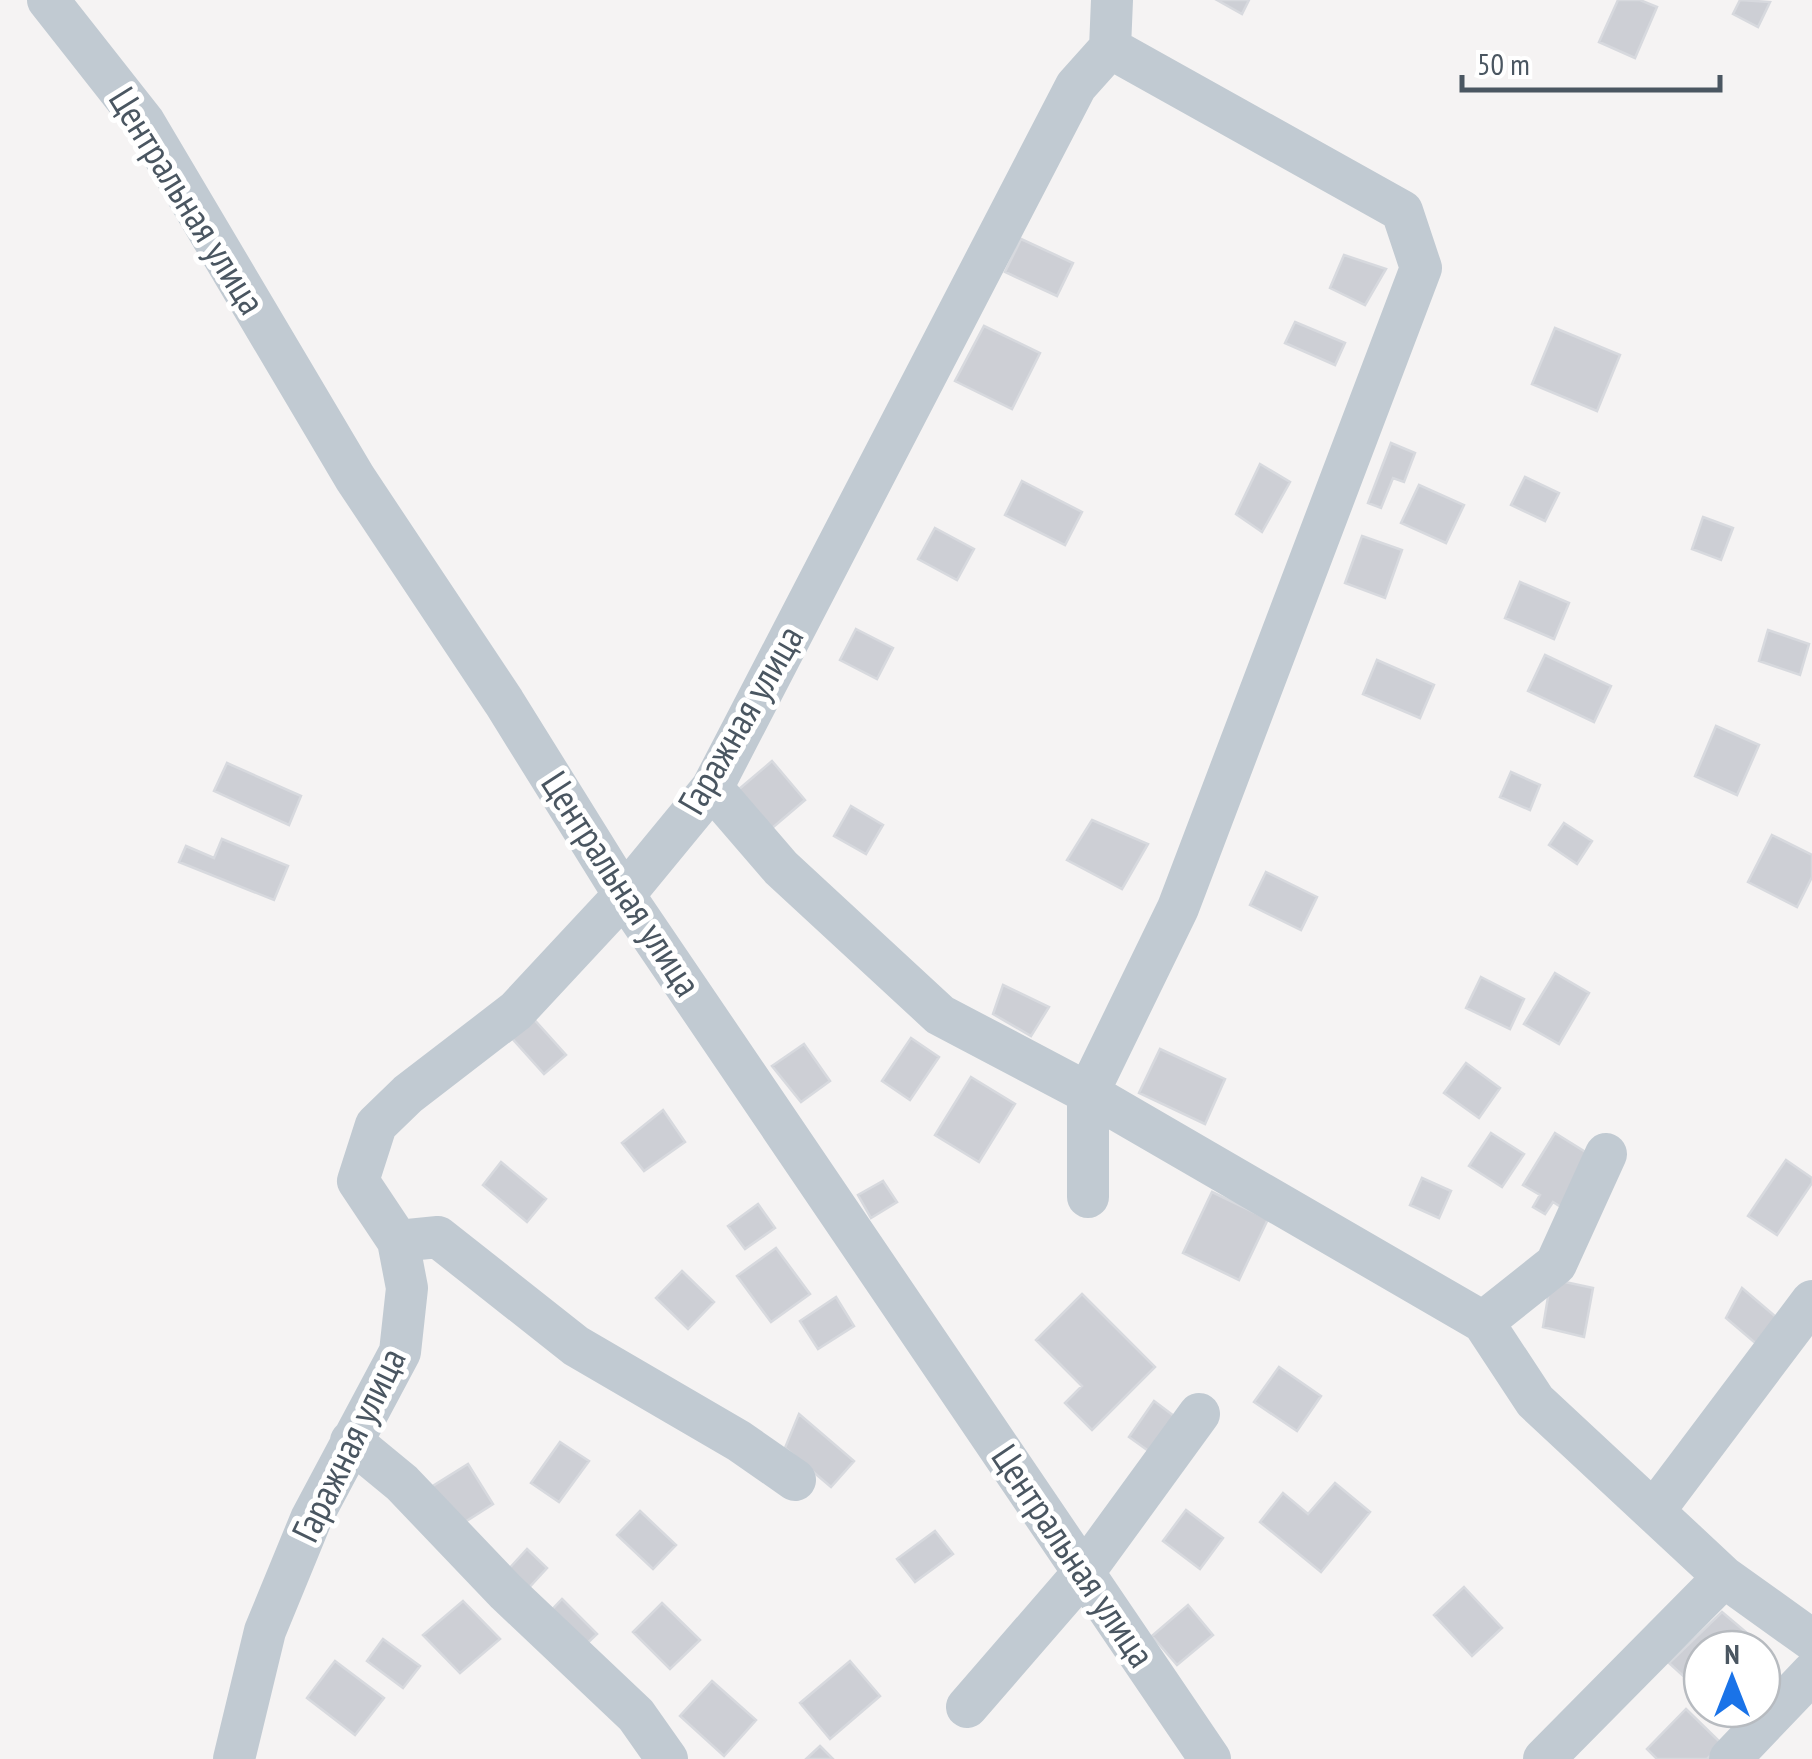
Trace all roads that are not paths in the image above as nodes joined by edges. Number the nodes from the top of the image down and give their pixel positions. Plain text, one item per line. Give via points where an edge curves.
1 (48, 0) edge
2 (1112, 0) edge
3 (1110, 48) junction
4 (712, 788) junction
5 (624, 894) junction
6 (1088, 1093) junction
7 (1606, 1154) dead end
8 (1088, 1196) dead end
9 (398, 1242) junction
10 (1812, 1301) edge
11 (1483, 1322) junction
12 (1199, 1414) dead end
13 (350, 1441) junction
14 (795, 1480) dead end
15 (1654, 1511) junction
16 (1084, 1572) junction
17 (1724, 1577) junction
18 (1812, 1640) edge
19 (1812, 1673) edge
20 (967, 1706) dead end
21 (234, 1759) edge
22 (667, 1759) edge
23 (1210, 1759) edge
24 (1544, 1759) edge
25 (1730, 1759) edge

1 - 5 street, Центральная улица via 144,122 356,478
2 - 3 street
3 - 4 street, Гаражная улица via 1076,86
3 - 6 street via 1402,211 1421,268 1178,908
4 - 5 street, Гаражная улица
4 - 6 street via 780,868 940,1015
5 - 9 street, Гаражная улица via 516,1010 376,1126 358,1180
5 - 16 street, Центральная улица
6 - 8 street
6 - 11 street
7 - 11 street via 1556,1264
9 - 13 street, Гаражная улица via 407,1288 400,1352
9 - 14 street via 438,1238 576,1346
10 - 15 street
11 - 15 street via 1535,1401
12 - 16 street
13 - 21 street, Гаражная улица via 264,1631
13 - 22 street via 402,1482 636,1715
15 - 17 street
16 - 20 street
16 - 23 street, Центральная улица
17 - 18 street
17 - 24 street
19 - 25 street

